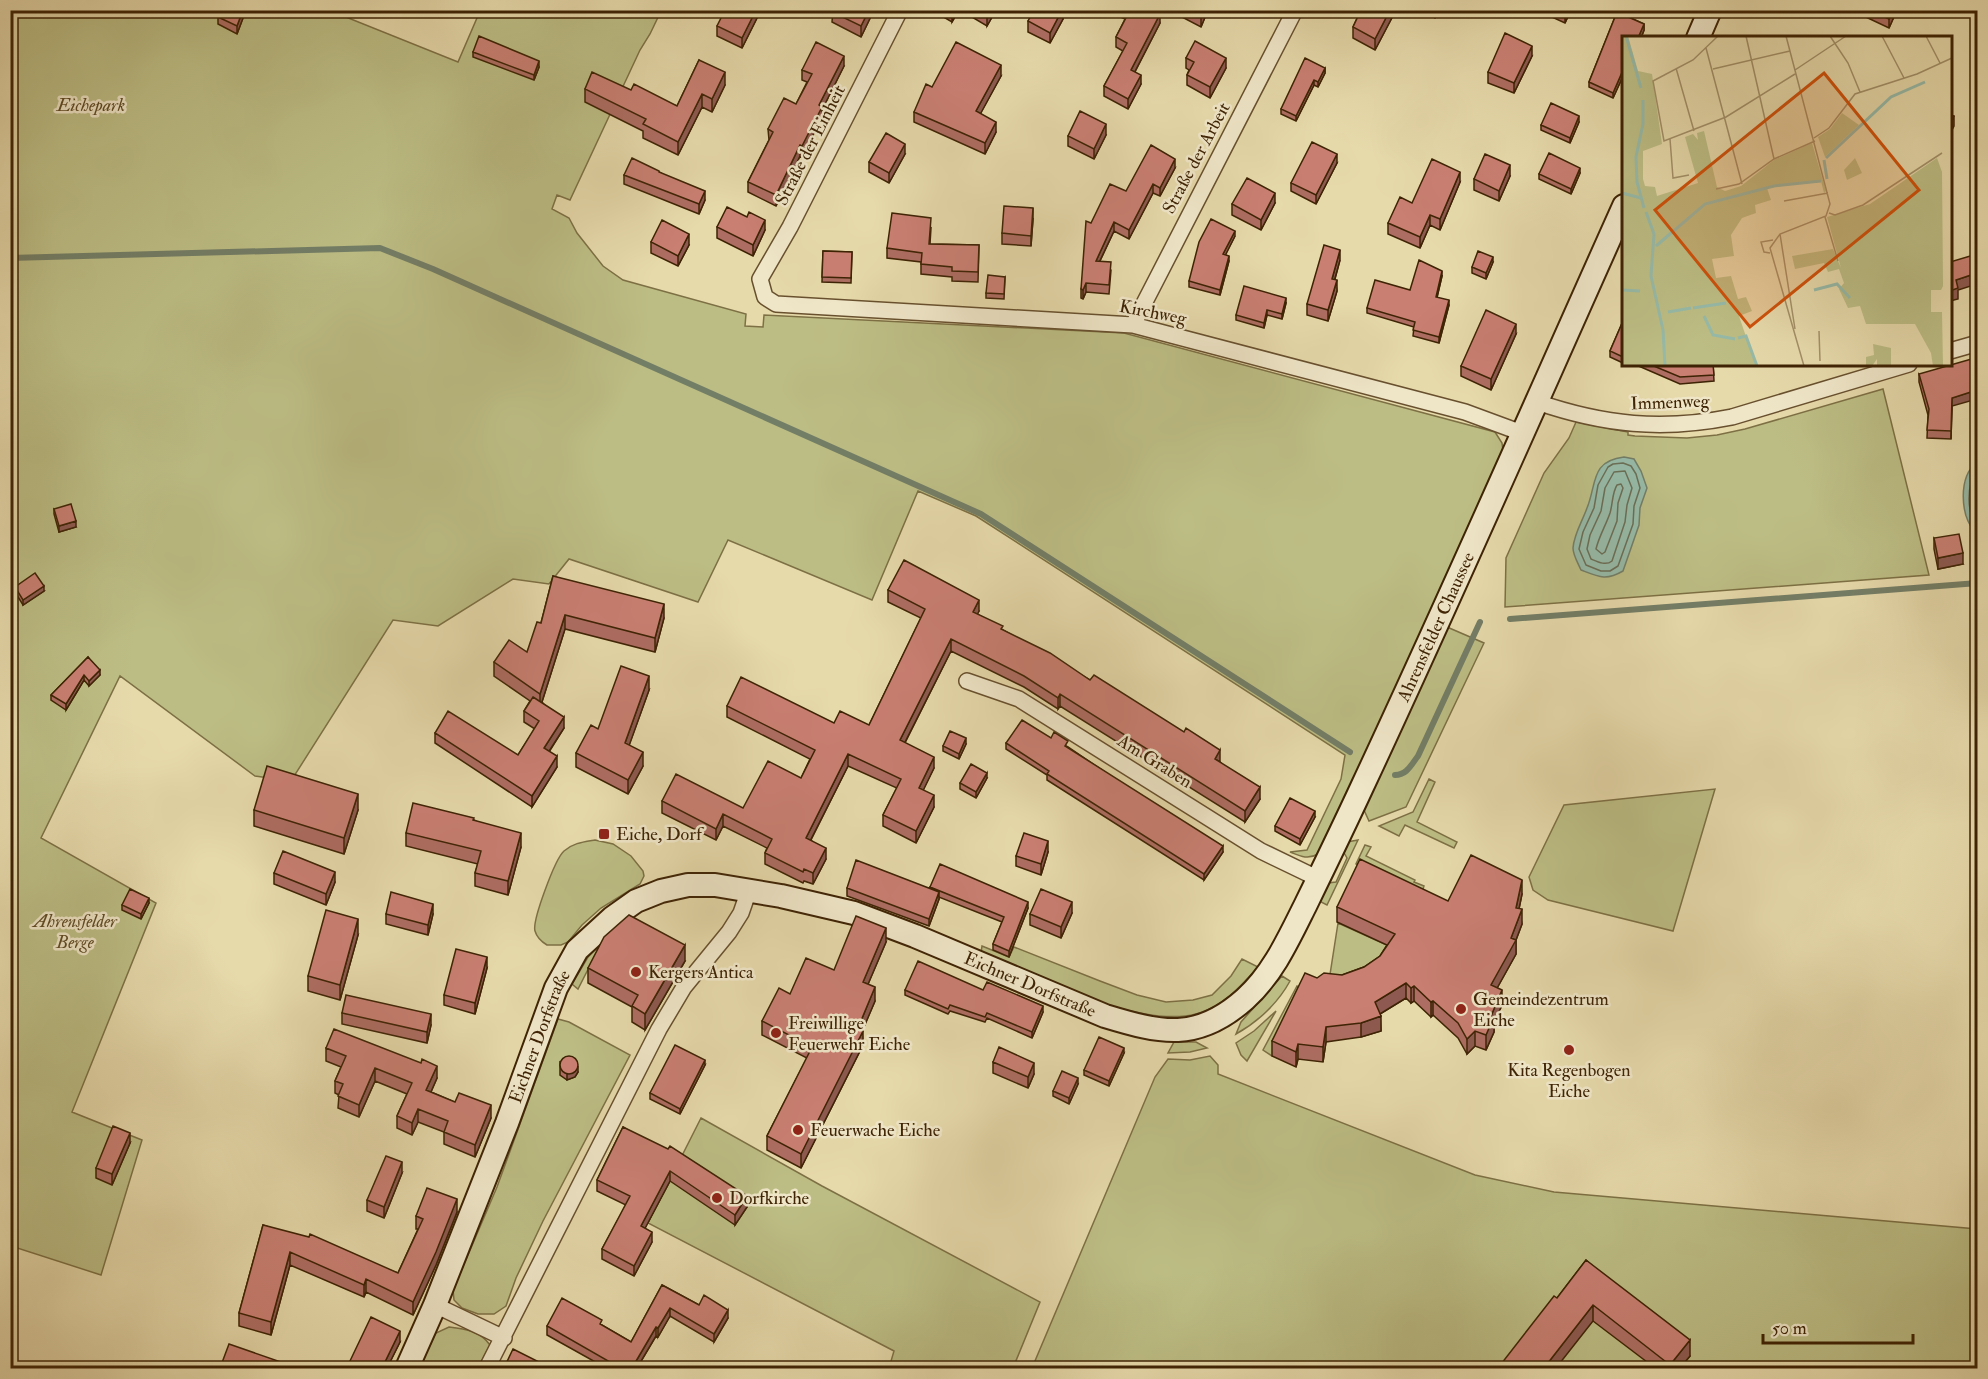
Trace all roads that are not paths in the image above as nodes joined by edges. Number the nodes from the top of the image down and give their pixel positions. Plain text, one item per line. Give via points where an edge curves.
1 (900, 10) edge
2 (1295, 10) edge
3 (1710, 10) edge
4 (1699, 36) edge
5 (1622, 208) edge
6 (765, 297) joint
7 (1133, 325) junction
8 (1977, 343) edge
9 (1952, 350) edge
10 (1902, 366) edge
11 (1537, 402) junction
12 (1522, 433) junction
13 (968, 681) dead end
14 (1319, 879) junction
15 (749, 890) junction
16 (1211, 1023) joint
17 (435, 1305) junction
18 (504, 1338) junction
19 (407, 1368) edge
20 (487, 1368) edge

1 - 6 street, Straße der Einheit via 760,279
2 - 7 street, Straße der Arbeit
3 - 4 main road
5 - 11 main road, Ahrensfelder Chaussee
6 - 7 street, Kirchweg via 776,304
7 - 12 street, Kirchweg via 1464,412
8 - 9 street
10 - 11 street, Immenweg via 1702,423 1626,424 1574,415
11 - 12 main road, Ahrensfelder Chaussee
12 - 14 main road, Ahrensfelder Chaussee
13 - 14 street, Am Graben via 1018,699 1261,851
14 - 16 main road, Ahrensfelder Chaussee via 1287,942 1259,985
15 - 16 main road, Eichner Dorfstraße via 865,917 1135,1025 1175,1031
15 - 17 main road, Eichner Dorfstraße via 688,885 661,891 623,909 578,950 556,988
15 - 18 street via 729,932 684,987 659,1029
17 - 18 street
17 - 19 main road, Eichner Dorfstraße
18 - 20 street

